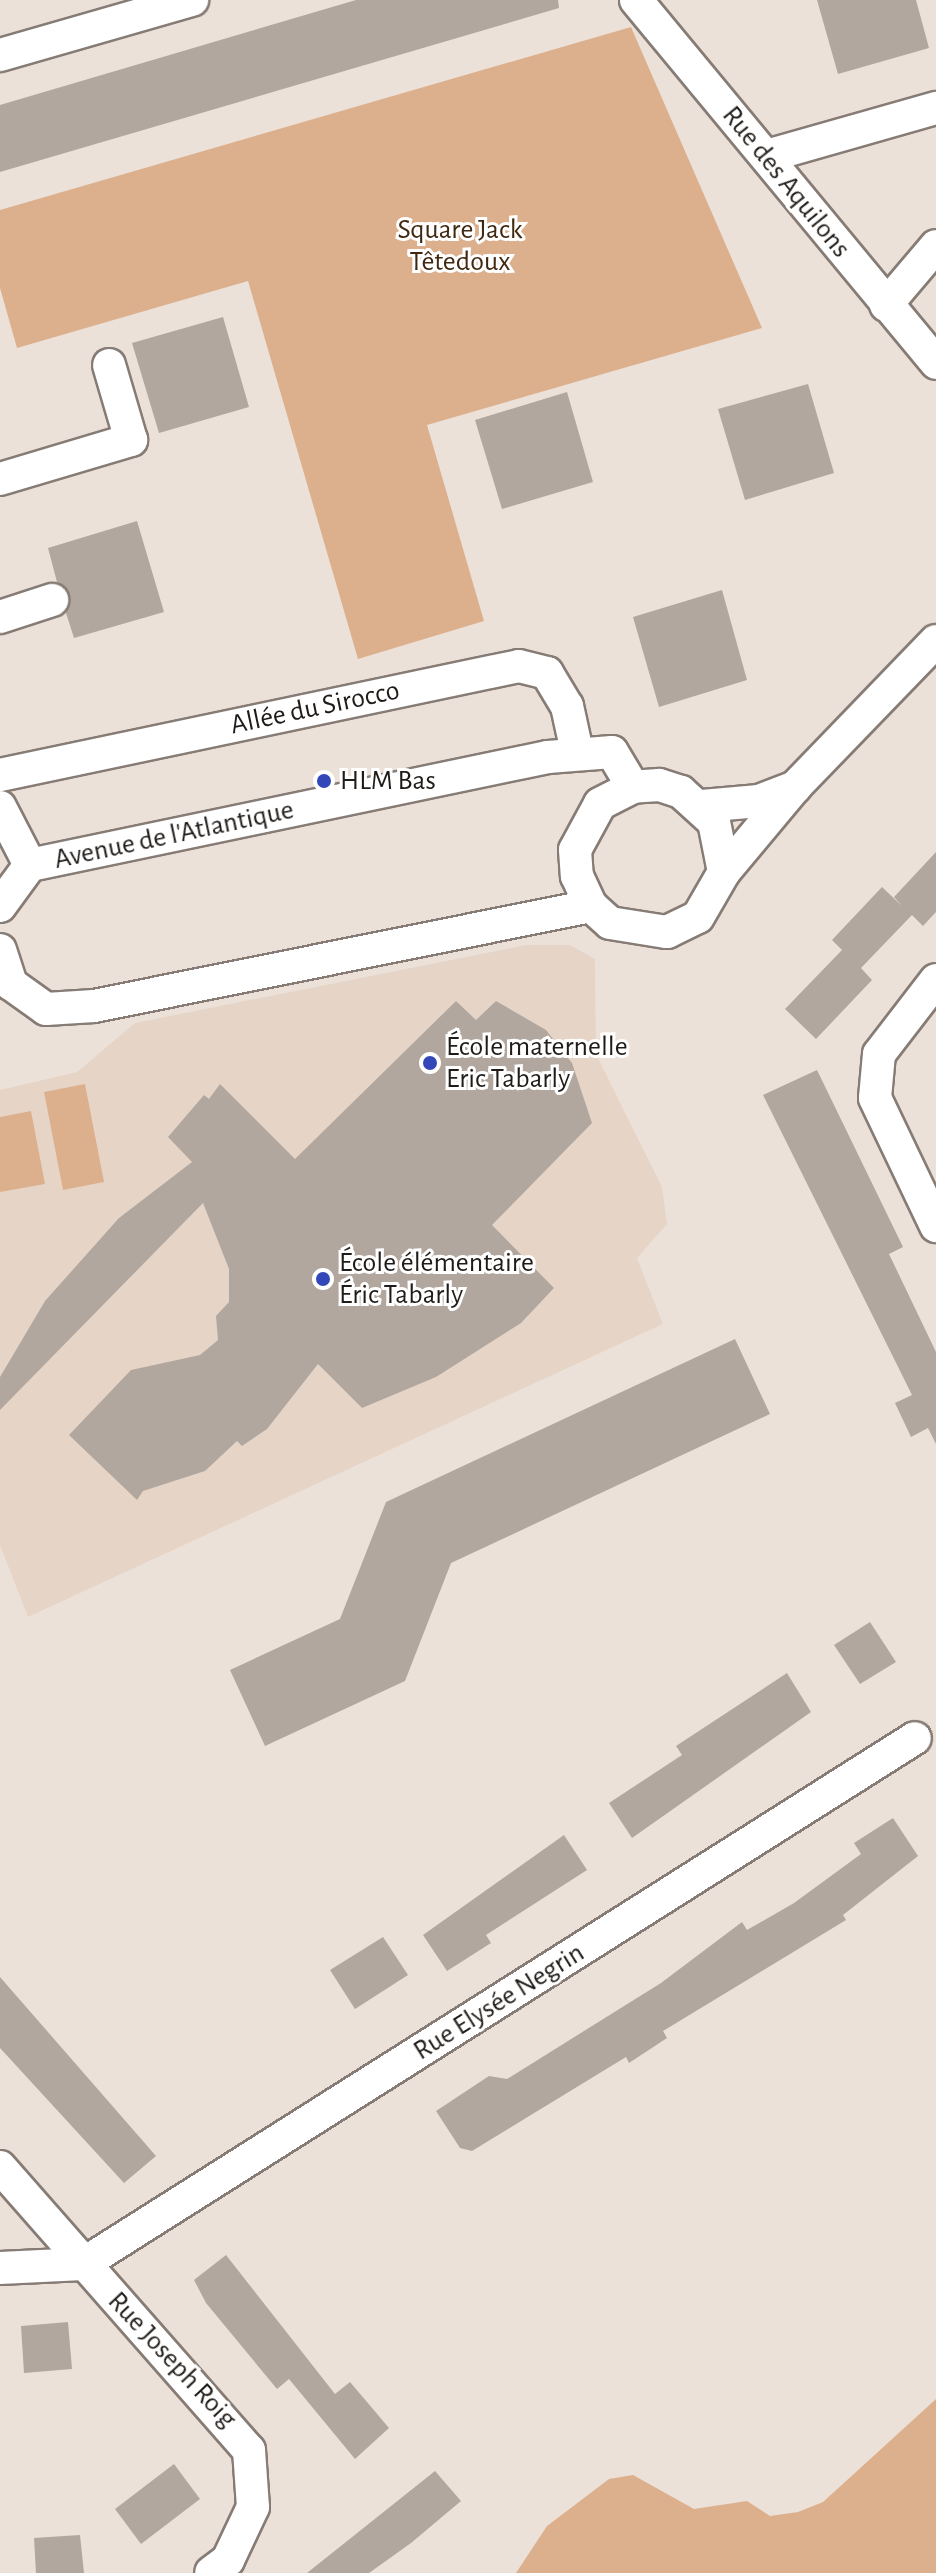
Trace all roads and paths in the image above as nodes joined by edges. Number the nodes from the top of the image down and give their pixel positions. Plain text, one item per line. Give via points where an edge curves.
1 (192, 0) edge
2 (636, 0) edge
3 (0, 55) edge
4 (936, 108) edge
5 (767, 156) junction
6 (936, 246) edge
7 (886, 305) junction
8 (936, 363) edge
9 (109, 365) dead end
10 (0, 479) edge
11 (52, 600) dead end
12 (0, 617) edge
13 (936, 641) edge
14 (577, 752) junction
15 (0, 775) edge
16 (633, 787) junction
17 (795, 787) junction
18 (702, 806) junction
19 (0, 807) edge
20 (30, 865) junction
21 (724, 872) junction
22 (0, 906) edge
23 (591, 906) junction
24 (0, 950) edge
25 (936, 980) edge
26 (936, 1226) edge
27 (915, 1738) dead end
28 (0, 2167) edge
29 (83, 2264) junction
30 (0, 2268) edge
31 (211, 2573) edge

1 - 3 street
2 - 5 street, Rue des Aquilons
4 - 5 street
5 - 7 street, Rue des Aquilons
6 - 7 street
7 - 8 street, Rue des Aquilons
9 - 10 street via 131,440
11 - 12 street
13 - 17 street
14 - 15 street, Allée du Sirocco via 567,706 547,673 519,666
14 - 16 street, Avenue de l'Atlantique via 612,752
14 - 20 street, Avenue de l'Atlantique
16 - 18 street via 659,785
16 - 23 street via 600,804 584,824 577,876
17 - 18 street via 759,801
17 - 21 street
18 - 21 street via 723,846
19 - 20 street
20 - 22 street, Avenue de l'Atlantique
21 - 23 street via 698,917 667,932 610,923
23 - 24 street via 94,1006 46,1009 11,984
25 - 26 street via 879,1054 875,1098
27 - 29 street, Rue Elysée Negrin
28 - 29 street, Rue Joseph Roig
29 - 30 street
29 - 31 street, Rue Joseph Roig via 249,2450 253,2507 228,2560

